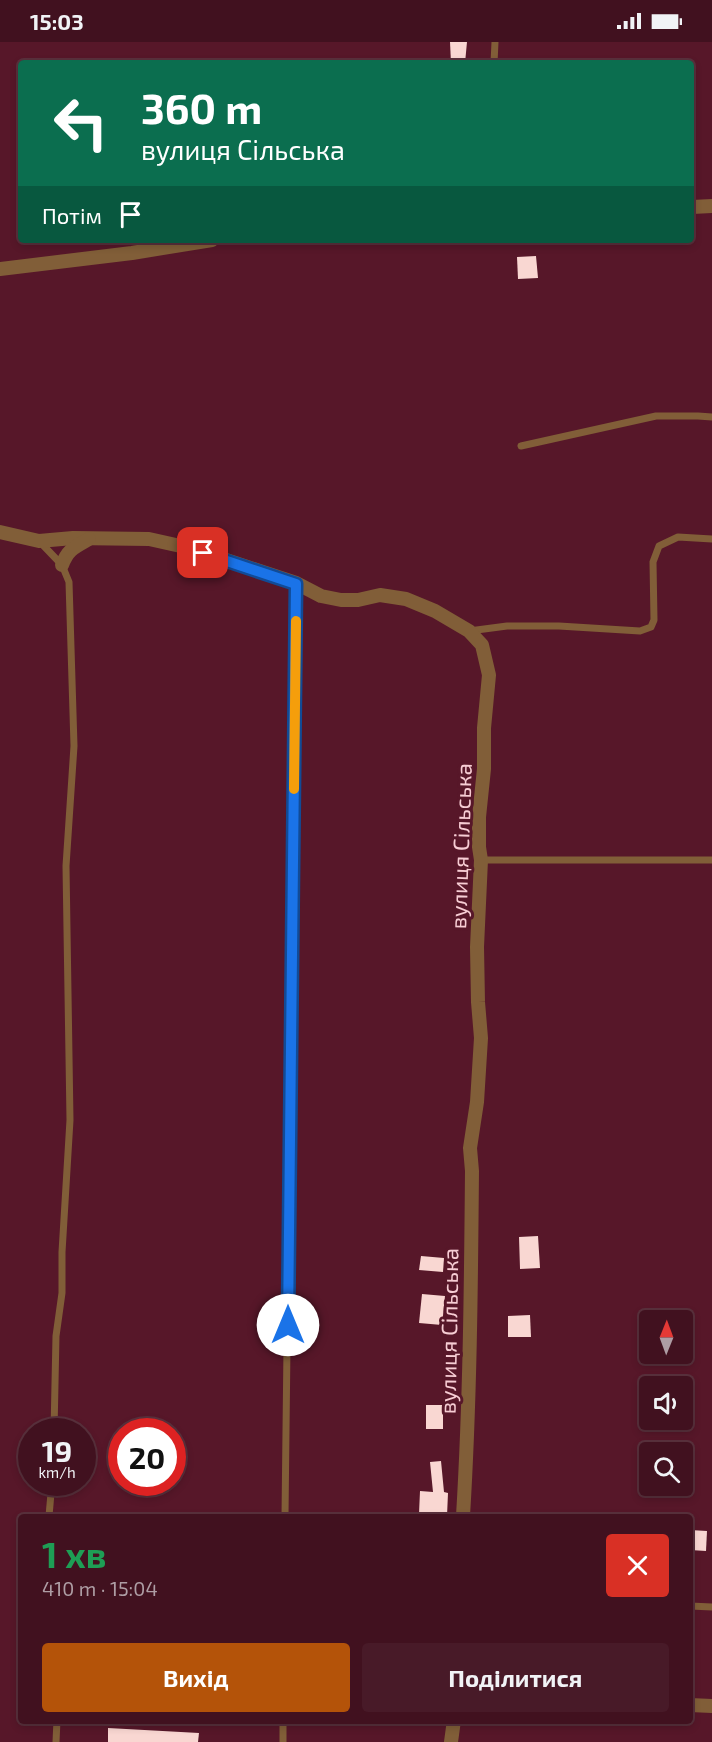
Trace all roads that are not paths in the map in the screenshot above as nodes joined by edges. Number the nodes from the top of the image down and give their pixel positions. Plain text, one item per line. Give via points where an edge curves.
1 (495, 42) edge
2 (494, 60) edge
3 (712, 206) edge
4 (694, 207) edge
5 (194, 243) edge
6 (0, 269) edge
7 (712, 417) edge
8 (521, 446) dead end
9 (0, 532) edge
10 (91, 538) junction
11 (712, 539) edge
12 (39, 541) junction
13 (62, 565) junction
14 (296, 584) junction
15 (469, 631) junction
16 (481, 860) junction
17 (712, 861) edge
18 (54, 1418) edge
19 (50, 1496) edge
20 (49, 1514) edge
21 (285, 1514) edge
22 (463, 1514) edge
23 (693, 1606) edge
24 (712, 1607) edge
25 (693, 1705) edge
26 (712, 1706) edge
27 (57, 1724) edge
28 (283, 1724) edge
29 (453, 1724) edge
30 (56, 1742) edge
31 (283, 1742) edge
32 (451, 1742) edge

1 - 2 lane
3 - 4 street
5 - 6 street
7 - 8 lane via 656,416
9 - 12 street, вулиця Сільська
10 - 12 street, вулиця Сільська
10 - 13 street via 66,554
10 - 14 street, вулиця Сільська via 167,543
11 - 15 lane via 678,537 659,546 653,562 654,620 647,629 507,626
12 - 13 lane
13 - 18 lane via 69,582 74,746 66,867 69,1120
14 - 15 street, вулиця Сільська via 341,600 380,595 406,599
14 - 21 lane
15 - 16 street, вулиця Сільська via 482,645 489,675
16 - 17 lane
16 - 22 street, вулиця Сільська via 477,947 481,1038 470,1148 471,1320
19 - 20 lane
23 - 24 lane
25 - 26 street
27 - 30 lane
28 - 31 lane
29 - 32 street

